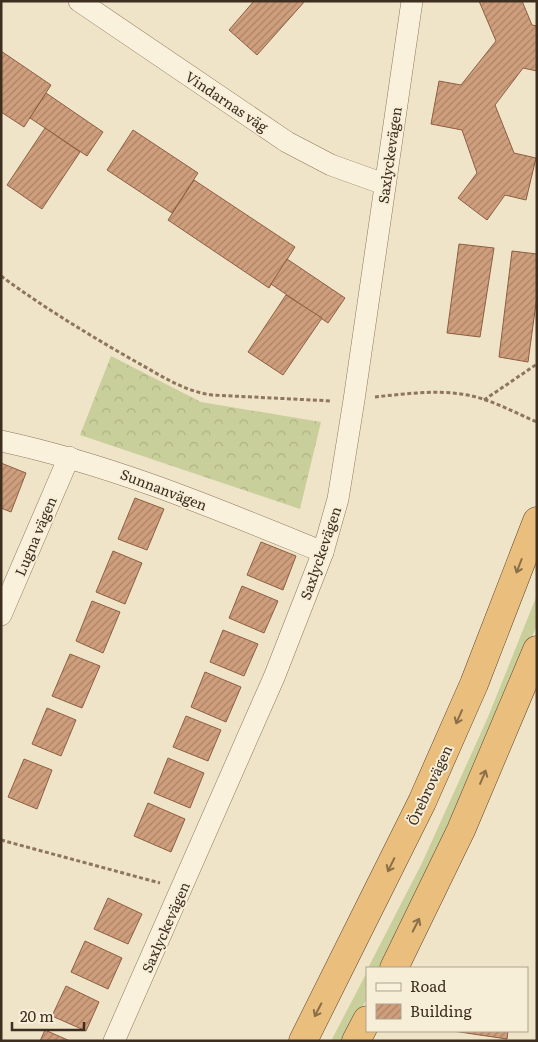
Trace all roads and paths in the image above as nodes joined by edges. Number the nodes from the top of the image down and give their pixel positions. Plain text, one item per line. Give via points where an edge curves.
1 (79, 1) edge
2 (412, 1) edge
3 (384, 184) junction
4 (1, 276) edge
5 (537, 364) edge
6 (354, 400) junction
7 (484, 400) junction
8 (537, 422) edge
9 (1, 442) edge
10 (69, 457) junction
11 (537, 521) edge
12 (323, 552) junction
13 (1, 615) edge
14 (537, 650) edge
15 (1, 840) edge
16 (181, 889) junction
17 (394, 967) edge
18 (366, 1022) edge
19 (114, 1041) edge
20 (303, 1041) edge
21 (356, 1041) edge

1 - 3 street, Vindarnas väg via 287,142 331,165
2 - 3 street, Saxlyckevägen
3 - 6 street, Saxlyckevägen
4 - 6 path via 55,314 193,391 212,395
5 - 7 path
6 - 7 path via 431,393 461,394
6 - 12 street, Saxlyckevägen via 338,499
7 - 8 path
9 - 10 street, Sunnanvägen
10 - 12 street, Sunnanvägen via 161,487
10 - 13 street, Lugna vägen
11 -> 20 highway, Örebrovägen via 474,684 422,802
12 - 16 street, Saxlyckevägen via 275,675
17 -> 14 highway via 462,830
15 - 16 path
16 - 19 street, Saxlyckevägen
18 - 21 highway

